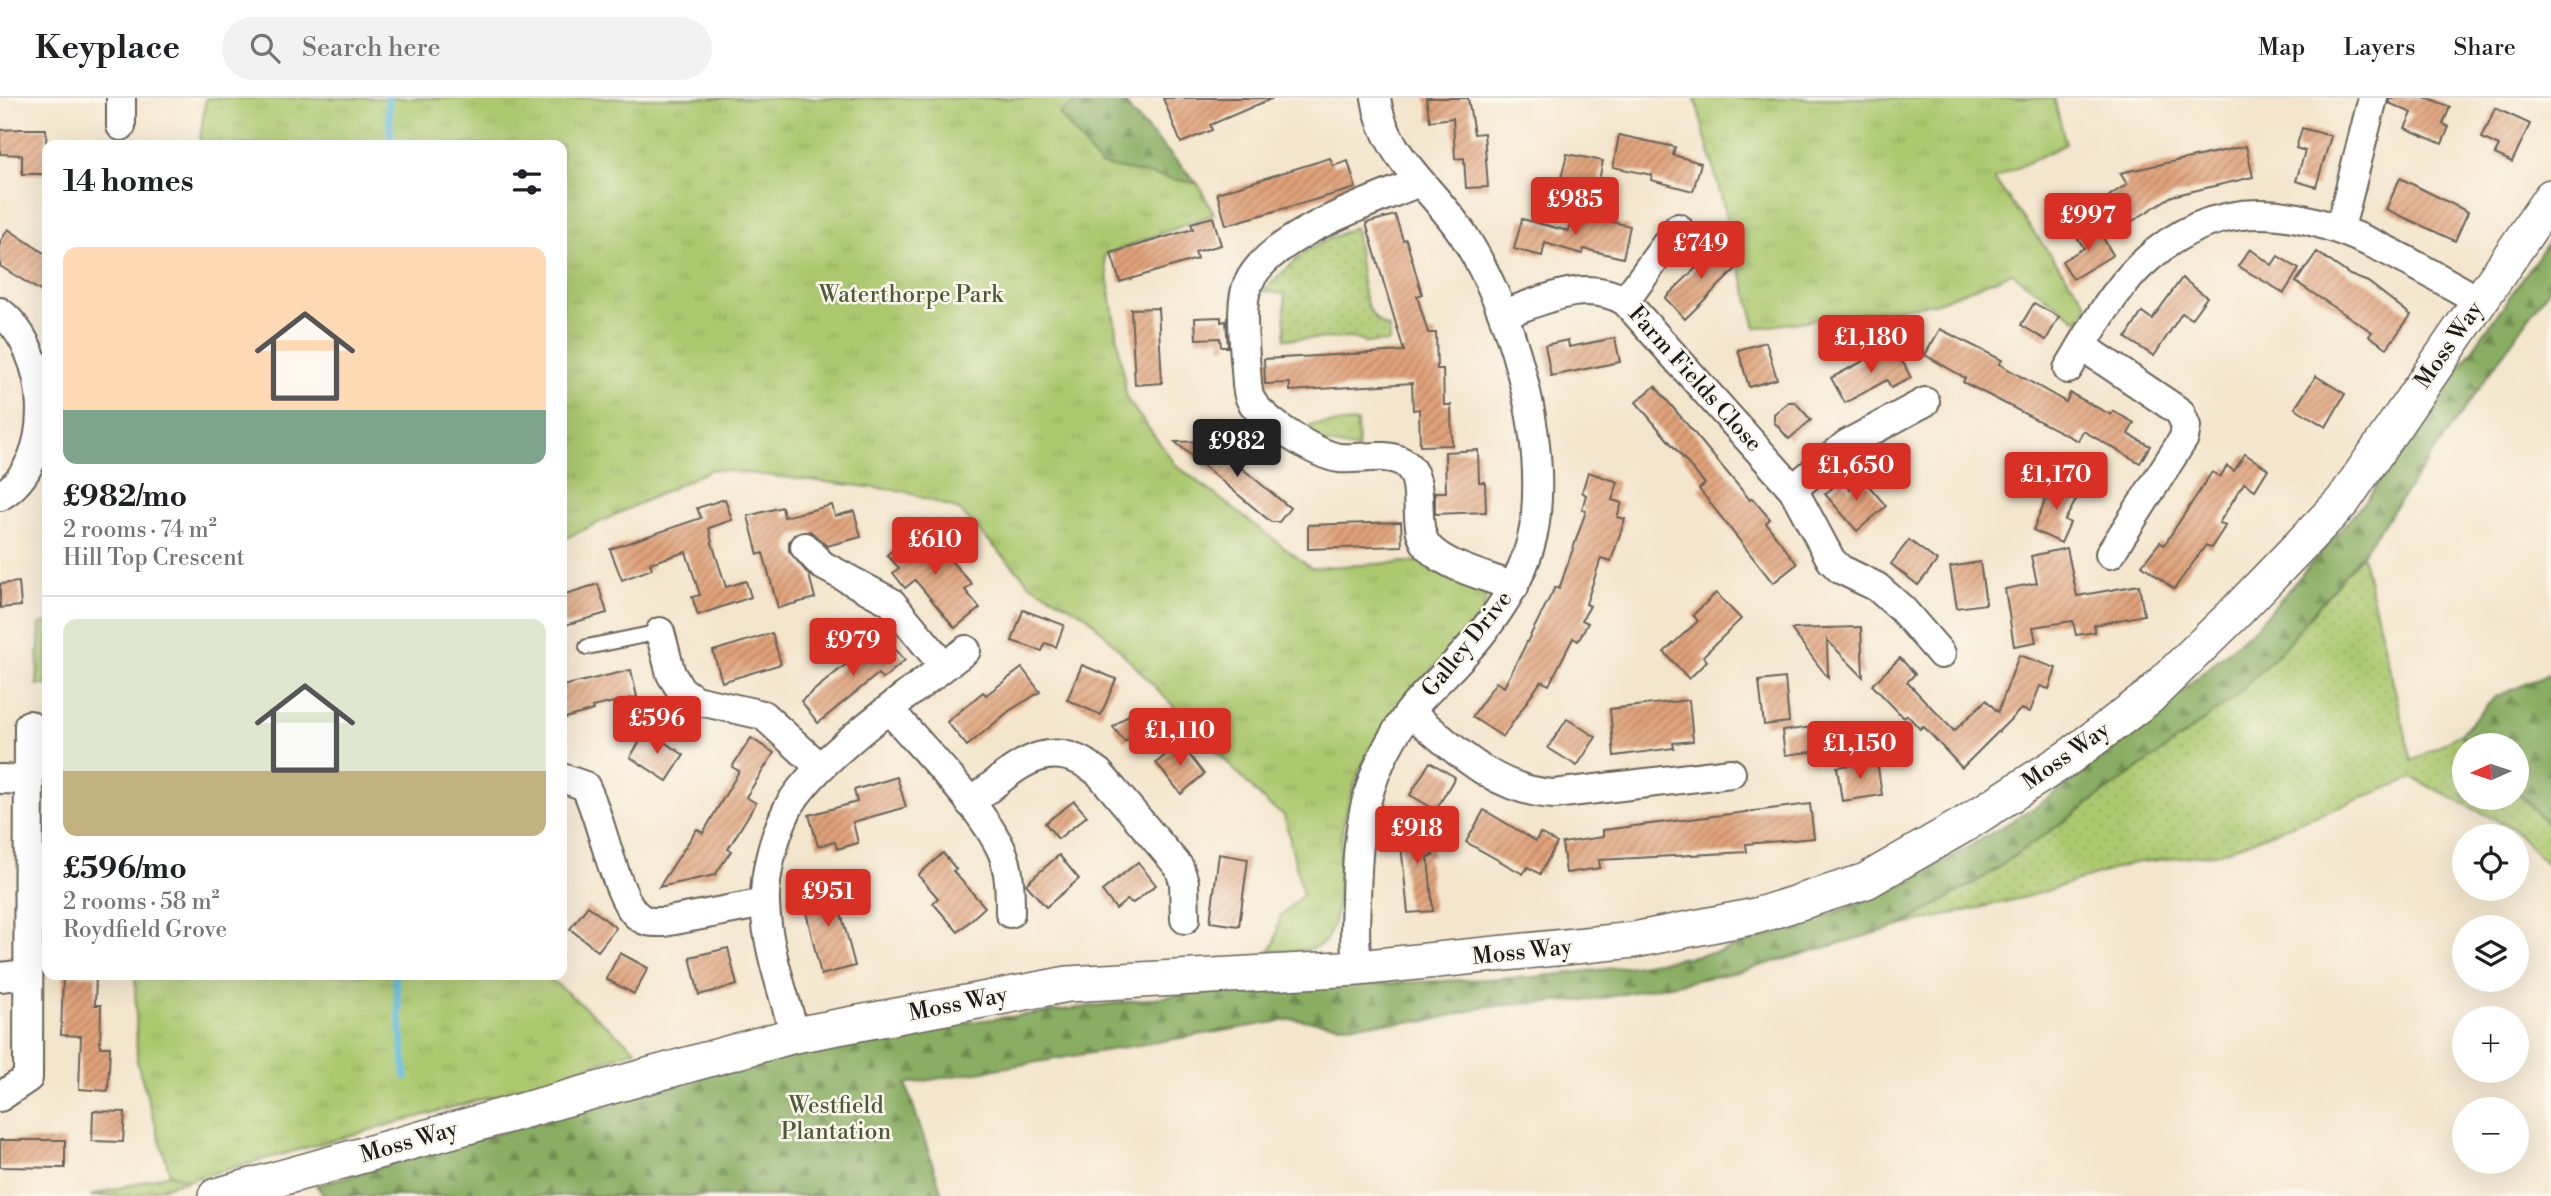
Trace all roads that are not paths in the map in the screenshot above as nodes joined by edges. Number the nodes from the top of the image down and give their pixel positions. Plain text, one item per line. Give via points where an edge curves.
1 (121, 98) edge
2 (1376, 98) edge
3 (2373, 98) edge
4 (121, 126) dead end
5 (1419, 182) junction
6 (2551, 197) edge
7 (1678, 228) dead end
8 (2340, 228) junction
9 (1625, 301) junction
10 (2480, 301) junction
11 (0, 312) edge
12 (1504, 314) junction
13 (1925, 402) dead end
14 (1793, 489) junction
15 (0, 496) edge
16 (805, 547) dead end
17 (2110, 554) dead end
18 (1514, 587) junction
19 (660, 632) joint
20 (587, 647) dead end
21 (1941, 654) dead end
22 (890, 710) junction
23 (1410, 712) junction
24 (29, 725) dead end
25 (820, 767) junction
26 (1731, 773) dead end
27 (0, 779) edge
28 (28, 780) junction
29 (567, 780) edge
30 (970, 803) junction
31 (765, 903) junction
32 (1010, 913) dead end
33 (1185, 919) dead end
34 (1358, 968) junction
35 (28, 974) junction
36 (0, 976) edge
37 (795, 1035) junction
38 (0, 1097) edge
39 (216, 1196) edge

1 - 4 street
2 - 5 street, Galley Drive via 1381,127
3 - 8 street
5 - 12 street, Galley Drive via 1465,237
5 - 18 street via 1288,240 1257,270 1245,295 1250,399 1326,456 1394,458 1406,463 1415,477 1420,534 1430,550 1449,563
6 - 10 street, Moss Way
7 - 9 street, Farm Fields Close
8 - 10 street
8 - 17 street via 2272,214 2209,222 2186,233 2140,266 2075,358 2180,412 2186,426 2184,438
9 - 12 street, Farm Fields Close via 1589,289
9 - 14 street, Farm Fields Close
10 - 34 street, Moss Way via 2343,501 2233,615 2149,697 2069,757 1965,824 1866,881 1756,916 1634,940
11 - 15 street via 22,337 32,359 41,390 42,417 19,481
12 - 18 street, Galley Drive via 1526,398 1536,513
13 - 14 street via 1847,444
14 - 21 street, Farm Fields Close via 1831,560 1877,587
16 - 22 street via 822,565 891,602 955,658
18 - 23 street, Galley Drive via 1464,654
19 - 20 lane
19 - 25 street via 671,674 681,690 695,701 763,715
22 - 25 street
22 - 30 street
23 - 26 street via 1493,776 1535,793
23 - 34 street, Galley Drive via 1382,753 1365,797 1356,853
24 - 28 street
25 - 31 street via 788,809 771,856
27 - 28 street
28 - 35 street
29 - 31 street via 585,786 595,804 636,916 664,922
30 - 32 street via 1002,851
30 - 33 street via 1038,755 1054,753 1085,762 1179,867
31 - 37 street
34 - 37 street, Moss Way via 1068,984
35 - 36 street
35 - 38 street via 28,1078
37 - 39 street, Moss Way

